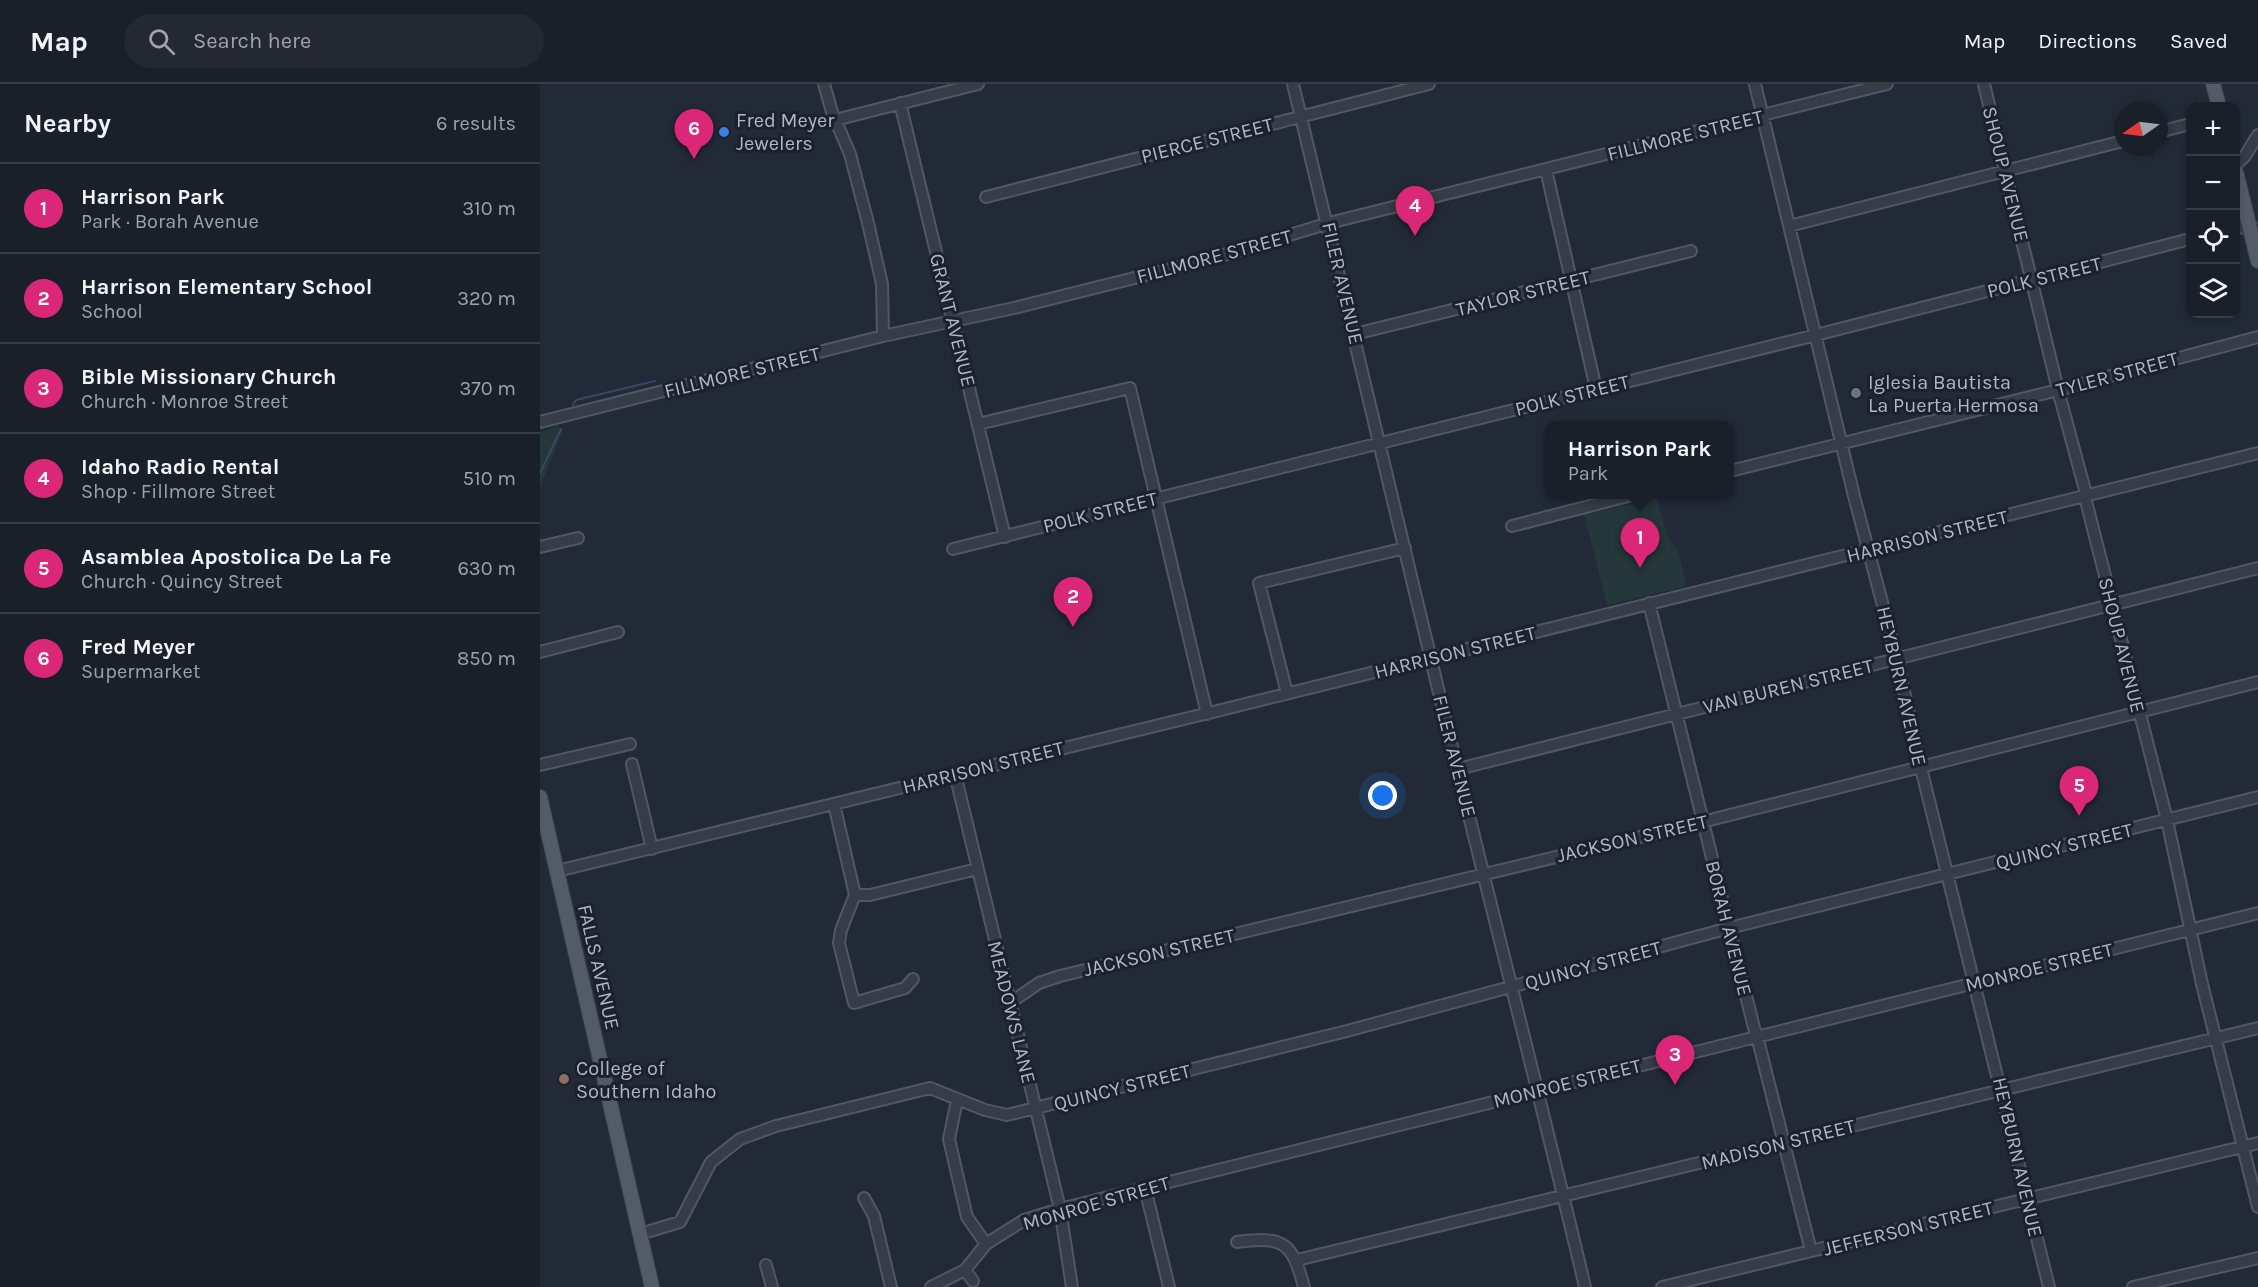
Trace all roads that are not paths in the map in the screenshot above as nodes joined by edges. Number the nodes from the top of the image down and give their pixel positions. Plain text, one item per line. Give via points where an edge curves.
1 (824, 84) edge
2 (978, 84) edge
3 (1293, 84) edge
4 (1429, 84) edge
5 (1755, 84) edge
6 (1887, 84) edge
7 (1984, 84) edge
8 (2213, 84) edge
9 (2218, 102) edge
10 (900, 103) junction
11 (1301, 116) junction
12 (1762, 116) junction
13 (835, 120) junction
14 (2186, 125) edge
15 (2168, 130) edge
16 (2258, 135) edge
17 (2114, 143) edge
18 (2240, 161) edge
19 (1546, 170) junction
20 (2005, 171) junction
21 (2240, 194) edge
22 (986, 197) dead end
23 (1329, 224) junction
24 (1789, 226) junction
25 (2248, 228) edge
26 (2186, 240) edge
27 (1691, 251) dead end
28 (2258, 261) edge
29 (2032, 280) junction
30 (1572, 282) junction
31 (952, 321) junction
32 (1355, 334) junction
33 (1816, 335) junction
34 (883, 336) junction
35 (2258, 336) edge
36 (1596, 389) junction
37 (2058, 390) junction
38 (540, 423) edge
39 (978, 424) junction
40 (1380, 442) junction
41 (1842, 442) junction
42 (2258, 453) edge
43 (1734, 470) edge
44 (1157, 497) junction
45 (2085, 497) junction
46 (1620, 499) edge
47 (1512, 526) dead end
48 (1005, 537) junction
49 (578, 538) dead end
50 (540, 547) edge
51 (1405, 548) junction
52 (953, 549) dead end
53 (1868, 551) junction
54 (2258, 568) edge
55 (1649, 603) junction
56 (2112, 606) junction
57 (618, 632) dead end
58 (540, 652) edge
59 (1431, 658) junction
60 (1897, 659) junction
61 (2258, 682) edge
62 (1287, 693) junction
63 (2138, 712) junction
64 (1207, 714) junction
65 (1675, 714) junction
66 (630, 744) dead end
67 (632, 764) dead end
68 (540, 765) edge
69 (1921, 768) junction
70 (1458, 769) junction
71 (955, 774) junction
72 (540, 797) edge
73 (2258, 797) edge
74 (834, 804) junction
75 (2167, 820) junction
76 (1702, 822) junction
77 (652, 849) junction
78 (977, 869) junction
79 (556, 871) junction
80 (1484, 873) junction
81 (1948, 875) junction
82 (855, 895) junction
83 (2258, 913) edge
84 (1729, 928) junction
85 (2190, 929) junction
86 (913, 979) dead end
87 (1976, 983) junction
88 (1511, 986) junction
89 (1010, 1003) junction
90 (2258, 1028) edge
91 (1758, 1036) junction
92 (2216, 1038) junction
93 (933, 1077) dead end
94 (930, 1088) junction
95 (2001, 1089) junction
96 (1537, 1090) junction
97 (957, 1100) junction
98 (1036, 1108) junction
99 (1785, 1142) junction
100 (2258, 1143) edge
101 (2243, 1147) junction
102 (1145, 1188) junction
103 (1563, 1197) junction
104 (864, 1198) dead end
105 (2027, 1199) junction
106 (2258, 1207) edge
107 (1060, 1209) junction
108 (640, 1234) junction
109 (1237, 1242) dead end
110 (986, 1244) junction
111 (1811, 1251) junction
112 (2258, 1258) edge
113 (1297, 1260) junction
114 (766, 1265) dead end
115 (965, 1270) junction
116 (974, 1281) dead end
117 (652, 1287) edge
118 (772, 1287) edge
119 (891, 1287) edge
120 (931, 1287) edge
121 (1072, 1287) edge
122 (1169, 1287) edge
123 (1304, 1287) edge
124 (1585, 1287) edge
125 (1662, 1287) edge
126 (2049, 1287) edge
127 (2133, 1287) edge

1 - 13 street
2 - 10 street
3 - 11 street, FILER AVENUE
4 - 11 street, PIERCE STREET
5 - 12 street, HEYBURN AVENUE
6 - 12 street, FILLMORE STREET
7 - 20 street, SHOUP AVENUE
8 - 9 main road
10 - 13 street
10 - 31 street, GRANT AVENUE
11 - 22 street, PIERCE STREET
11 - 23 street, FILER AVENUE
12 - 19 street, FILLMORE STREET
12 - 24 street, HEYBURN AVENUE
13 - 34 street via 850,154 882,284
14 - 15 street
16 - 18 street
17 - 20 street
19 - 23 street, FILLMORE STREET
19 - 30 street
20 - 24 street
20 - 29 street, SHOUP AVENUE
21 - 25 main road
23 - 31 street, FILLMORE STREET via 1211,259
23 - 32 street, FILER AVENUE
24 - 33 street, HEYBURN AVENUE
25 - 28 main road
26 - 29 street, POLK STREET
27 - 30 street, TAYLOR STREET
29 - 33 street, POLK STREET
29 - 37 street, SHOUP AVENUE
30 - 32 street, TAYLOR STREET
30 - 36 street
31 - 34 street, FILLMORE STREET
31 - 39 street, GRANT AVENUE
32 - 40 street, FILER AVENUE
33 - 36 street, POLK STREET
33 - 41 street, HEYBURN AVENUE
34 - 38 street, FILLMORE STREET
35 - 37 street, TYLER STREET
36 - 40 street, POLK STREET
37 - 41 street, TYLER STREET
37 - 45 street, SHOUP AVENUE
39 - 44 street via 1130,388
39 - 48 street, GRANT AVENUE
40 - 44 street, POLK STREET
40 - 51 street, FILER AVENUE
41 - 43 street, TYLER STREET
41 - 53 street, HEYBURN AVENUE
42 - 45 street, HARRISON STREET
44 - 48 street, POLK STREET
44 - 64 street
45 - 53 street, HARRISON STREET
45 - 56 street, SHOUP AVENUE
46 - 47 street
48 - 52 street, POLK STREET
49 - 50 street
51 - 59 street, FILER AVENUE
51 - 62 street via 1259,583
53 - 55 street, HARRISON STREET
53 - 60 street, HEYBURN AVENUE
54 - 56 street, VAN BUREN STREET
55 - 59 street, HARRISON STREET
55 - 65 street, BORAH AVENUE
56 - 60 street, VAN BUREN STREET
56 - 63 street, SHOUP AVENUE
57 - 58 street
59 - 62 street, HARRISON STREET
59 - 70 street, FILER AVENUE
60 - 65 street, VAN BUREN STREET
60 - 69 street, HEYBURN AVENUE
61 - 63 street, JACKSON STREET
62 - 64 street, HARRISON STREET
63 - 69 street, JACKSON STREET
63 - 75 street, SHOUP AVENUE
64 - 71 street, HARRISON STREET
65 - 70 street, VAN BUREN STREET
65 - 76 street, BORAH AVENUE
66 - 68 street
67 - 77 street
69 - 76 street, JACKSON STREET
69 - 81 street, HEYBURN AVENUE
70 - 80 street, FILER AVENUE
71 - 74 street, HARRISON STREET
71 - 78 street, MEADOWS LANE
72 - 79 main road, FALLS AVENUE
73 - 75 street, QUINCY STREET
74 - 77 street, HARRISON STREET
74 - 82 street
75 - 81 street, QUINCY STREET
75 - 85 street, SHOUP AVENUE
76 - 80 street, JACKSON STREET
76 - 84 street, BORAH AVENUE
77 - 79 street, HARRISON STREET
78 - 82 street via 870,895
78 - 89 street, MEADOWS LANE
79 - 108 main road, FALLS AVENUE
80 - 88 street, FILER AVENUE
80 - 89 street, JACKSON STREET via 1060,976 1039,983
81 - 84 street, QUINCY STREET
81 - 87 street, HEYBURN AVENUE
82 - 86 street via 839,943 854,1003 904,988
83 - 85 street, MONROE STREET
84 - 88 street, QUINCY STREET
84 - 91 street, BORAH AVENUE
85 - 87 street, MONROE STREET
85 - 92 street, SHOUP AVENUE
87 - 91 street, MONROE STREET
87 - 95 street, HEYBURN AVENUE
88 - 96 street, FILER AVENUE
88 - 98 street, QUINCY STREET
89 - 98 street, MEADOWS LANE
90 - 92 street, MADISON STREET
91 - 96 street, MONROE STREET
91 - 99 street, BORAH AVENUE
92 - 95 street, MADISON STREET
92 - 101 street, SHOUP AVENUE
93 - 94 street
94 - 97 street, QUINCY STREET
94 - 108 street via 776,1126 740,1139 711,1162 680,1222
95 - 99 street, MADISON STREET
95 - 105 street, HEYBURN AVENUE
96 - 102 street, MONROE STREET
96 - 103 street, FILER AVENUE
97 - 98 street, QUINCY STREET via 1007,1114
97 - 110 street via 949,1139 967,1217
98 - 107 street, MEADOWS LANE
99 - 103 street, MADISON STREET
99 - 111 street, BORAH AVENUE
100 - 101 street, JEFFERSON STREET
101 - 105 street, JEFFERSON STREET
101 - 106 street, SHOUP AVENUE
102 - 107 street, MONROE STREET
102 - 122 street
103 - 113 street, MADISON STREET
103 - 124 street, FILER AVENUE
104 - 119 street via 874,1216
105 - 111 street, JEFFERSON STREET
105 - 126 street, HEYBURN AVENUE
107 - 110 street, MONROE STREET via 1024,1220
107 - 121 street, MEADOWS LANE
108 - 117 main road, FALLS AVENUE
109 - 113 street via 1264,1239 1285,1246
110 - 115 street, MONROE STREET
111 - 125 street, JEFFERSON STREET
112 - 127 street
113 - 123 street
114 - 118 street
115 - 116 street
115 - 120 street, MONROE STREET

